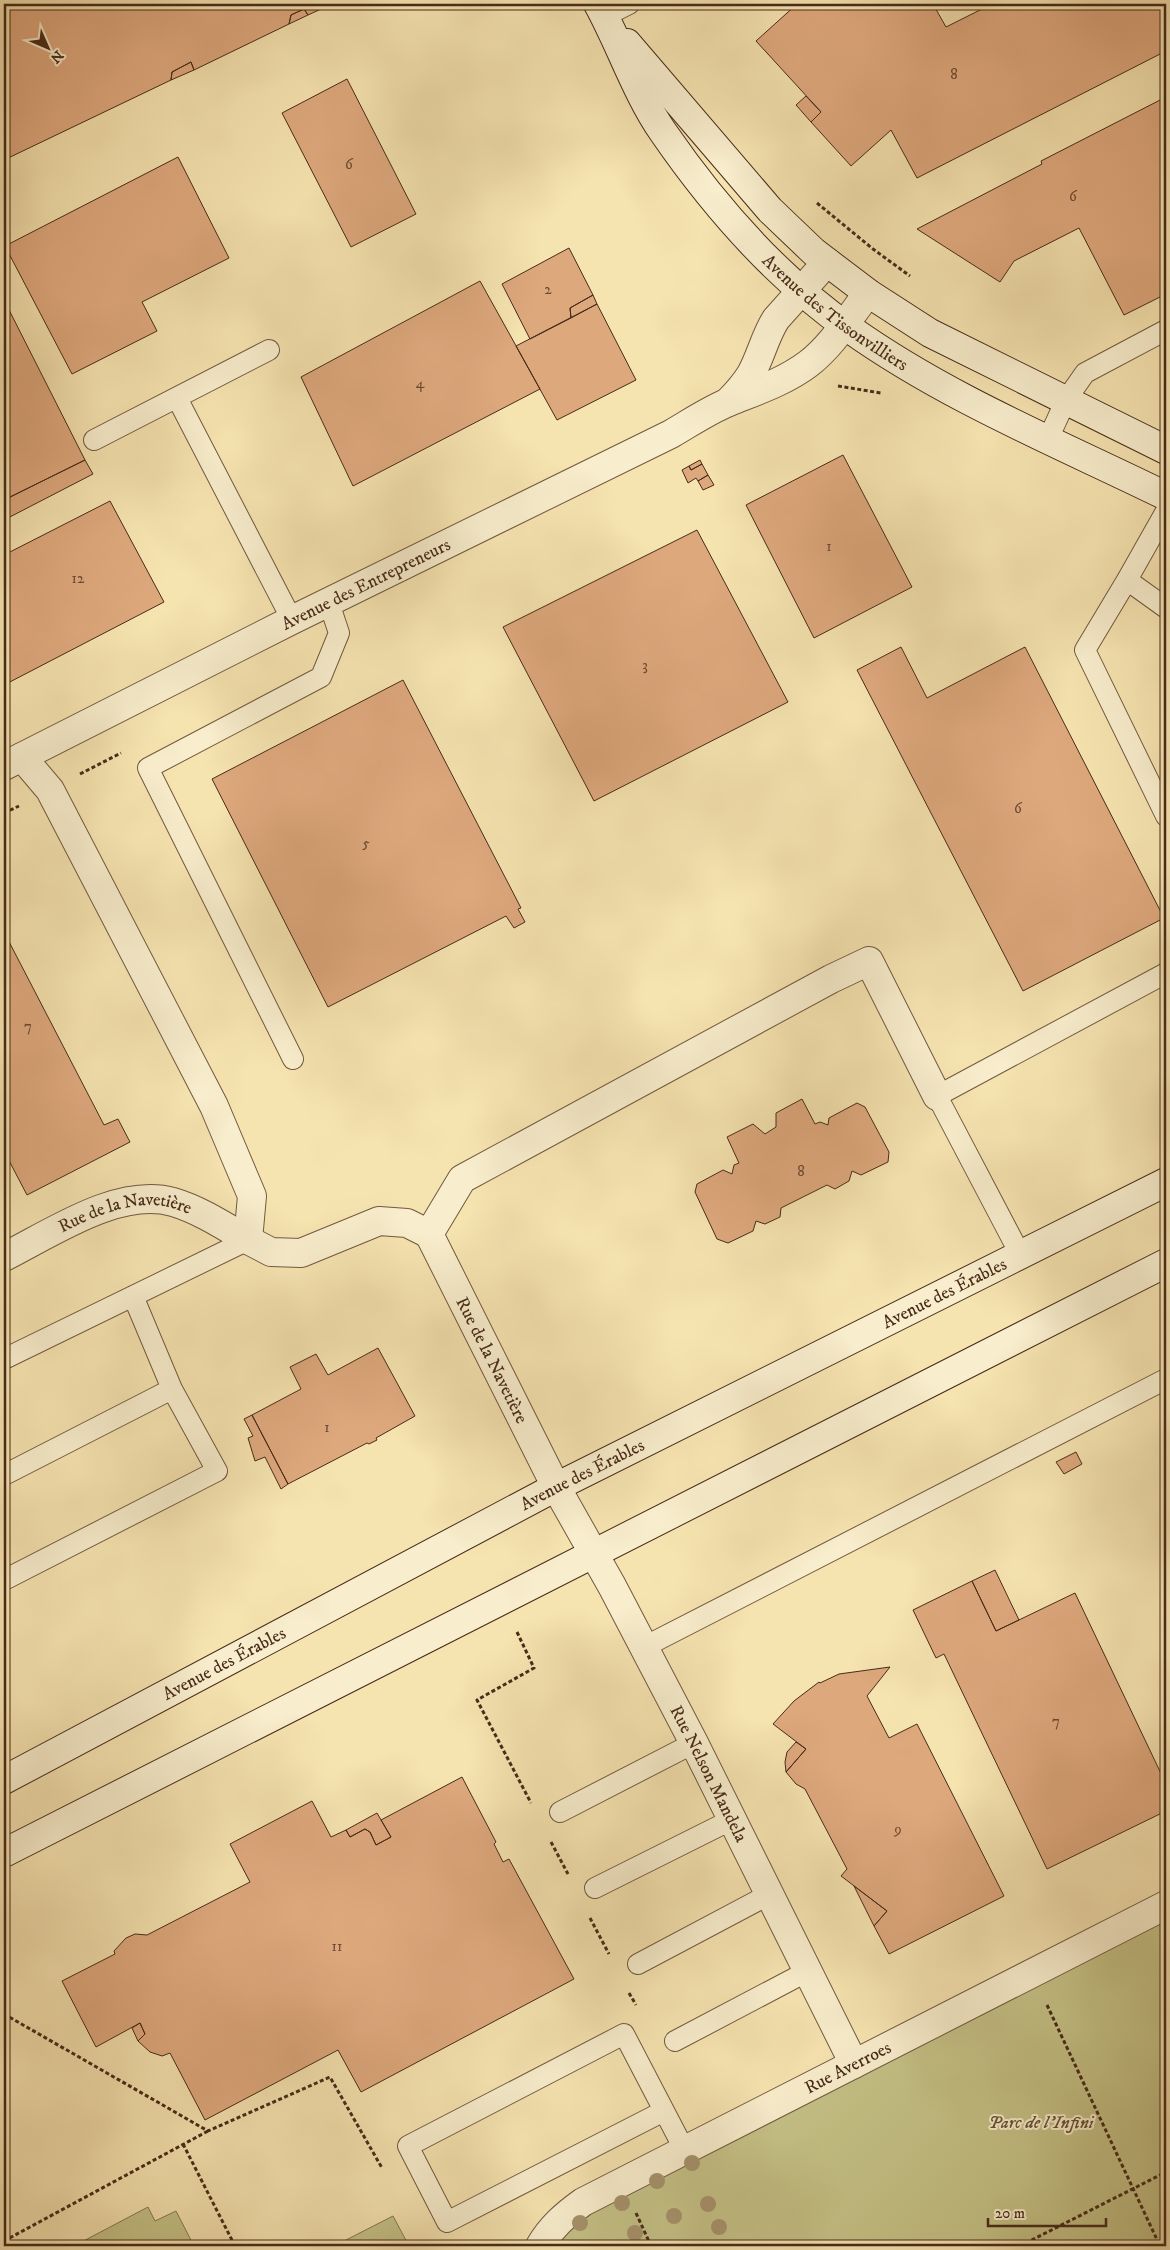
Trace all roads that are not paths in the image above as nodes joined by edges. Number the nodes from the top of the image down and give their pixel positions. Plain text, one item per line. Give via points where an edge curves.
1 (629, 4) edge
2 (601, 10) edge
3 (827, 262) junction
4 (802, 290) junction
5 (868, 293) junction
6 (844, 324) junction
7 (1166, 330) edge
8 (269, 350) dead end
9 (177, 398) junction
10 (1066, 400) junction
11 (727, 403) junction
12 (1048, 439) junction
13 (94, 440) dead end
14 (1166, 450) edge
15 (1166, 496) edge
16 (1166, 511) edge
17 (1127, 580) junction
18 (329, 603) junction
19 (1166, 608) edge
20 (292, 620) junction
21 (13, 762) edge
22 (1166, 816) edge
23 (1166, 973) edge
24 (293, 1059) dead end
25 (937, 1096) junction
26 (1166, 1182) edge
27 (429, 1234) junction
28 (248, 1240) junction
29 (1021, 1256) junction
30 (4, 1257) edge
31 (1166, 1264) edge
32 (133, 1296) junction
33 (4, 1359) edge
34 (1166, 1379) edge
35 (172, 1390) junction
36 (4, 1475) edge
37 (556, 1487) junction
38 (594, 1553) junction
39 (4, 1580) edge
40 (644, 1647) junction
41 (694, 1742) junction
42 (4, 1780) edge
43 (560, 1812) dead end
44 (731, 1820) junction
45 (4, 1853) edge
46 (595, 1888) dead end
47 (770, 1894) junction
48 (1166, 1905) edge
49 (638, 1964) dead end
50 (808, 1971) junction
51 (675, 2041) dead end
52 (854, 2064) junction
53 (664, 2111) junction
54 (685, 2151) junction
55 (540, 2246) edge

1 - 2 lane
2 - 3 street, Avenue des Tissonvilliers via 770,210
2 - 4 street, Avenue des Tissonvilliers via 662,130 695,176 745,235
3 - 4 street, Avenue des Entrepreneurs
3 - 5 street, Avenue des Tissonvilliers
4 - 6 street, Avenue des Tissonvilliers
4 - 11 street, Avenue des Entrepreneurs via 769,329 752,372
5 - 6 street, Avenue des Entrepreneurs
5 - 10 street, Avenue des Tissonvilliers via 930,333
6 - 11 street, Avenue des Entrepreneurs via 809,363 774,384
6 - 12 street, Avenue des Tissonvilliers via 909,368
7 - 10 lane via 1085,373
8 - 9 lane
9 - 13 lane
9 - 20 lane
10 - 12 lane
10 - 14 street, Avenue des Tissonvilliers
11 - 18 street, Avenue des Entrepreneurs via 671,434
12 - 15 street, Avenue des Tissonvilliers
16 - 17 lane
17 - 19 lane
17 - 22 lane via 1085,650
18 - 20 street, Avenue des Entrepreneurs
18 - 24 lane via 339,633 321,677 148,768
20 - 21 street, Avenue des Entrepreneurs
21 - 28 street via 50,790 214,1106 252,1196
23 - 25 lane
25 - 27 street via 869,961 462,1178
25 - 29 lane
26 - 29 street, Avenue des Érables
27 - 28 street, Rue de la Navetière via 407,1223 379,1221 301,1253 271,1252
27 - 37 street, Rue de la Navetière
28 - 30 street, Rue de la Navetière via 173,1202 136,1199 106,1206
28 - 32 lane
29 - 37 street, Avenue des Érables
31 - 38 street
32 - 33 lane
32 - 35 lane
34 - 40 lane
35 - 36 lane
35 - 39 lane via 217,1471
37 - 38 street, Rue Nelson Mandela
37 - 42 street, Avenue des Érables
38 - 40 street, Rue Nelson Mandela
38 - 45 street
40 - 41 street, Rue Nelson Mandela
41 - 43 lane
41 - 44 street, Rue Nelson Mandela
44 - 46 lane
44 - 47 street, Rue Nelson Mandela
47 - 49 lane
47 - 50 street, Rue Nelson Mandela
48 - 52 street, Rue Averroes
50 - 51 lane
50 - 52 street, Rue Nelson Mandela
52 - 54 street, Rue Averroes
53 - 53 lane via 624,2034 408,2146 447,2222
53 - 54 lane
54 - 55 street, Rue Averroes via 583,2202 563,2216

